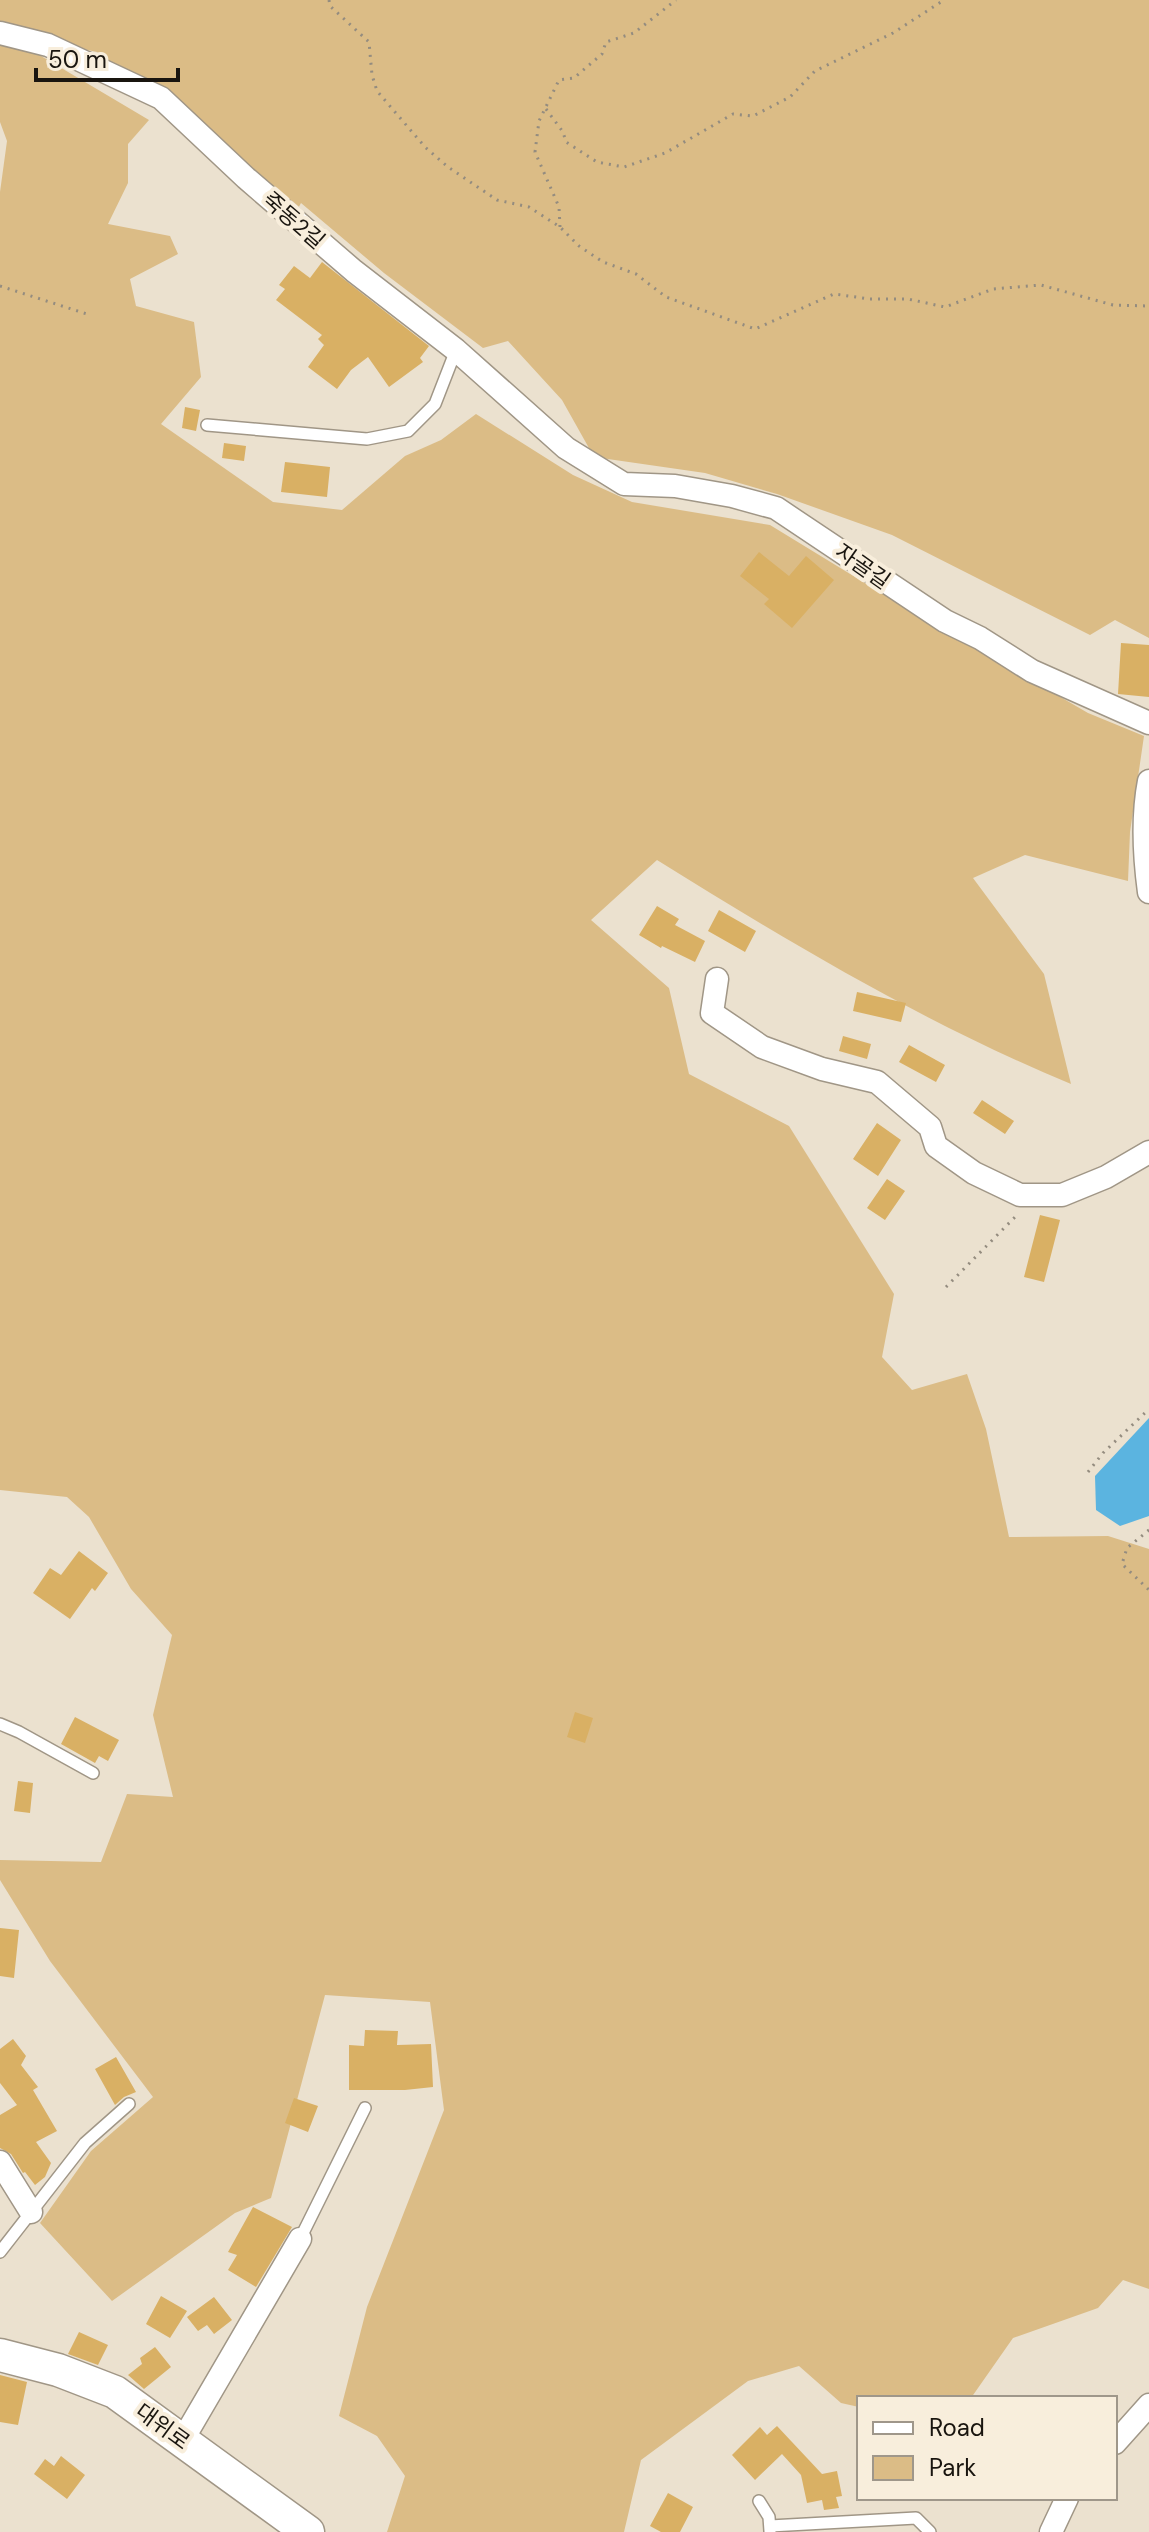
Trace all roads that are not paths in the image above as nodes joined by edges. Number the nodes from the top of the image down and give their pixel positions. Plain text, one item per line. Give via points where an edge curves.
1 (0, 33) edge
2 (456, 350) junction
3 (207, 425) dead end
4 (566, 448) joint
5 (1149, 723) edge
6 (1149, 781) edge
7 (1149, 892) edge
8 (717, 979) dead end
9 (1149, 1152) edge
10 (0, 1724) edge
11 (93, 1773) dead end
12 (129, 2104) dead end
13 (365, 2108) dead end
14 (0, 2162) edge
15 (31, 2212) junction
16 (300, 2239) joint
17 (0, 2252) edge
18 (0, 2355) edge
19 (1149, 2405) edge
20 (182, 2441) junction
21 (1117, 2441) edge
22 (1066, 2500) edge
23 (759, 2501) dead end
24 (770, 2529) edge
25 (308, 2532) edge
26 (930, 2532) edge
27 (1051, 2532) edge

1 - 2 street, 죽동2길 via 48,45 161,98 354,271
2 - 3 lane via 435,404 408,431 367,439
2 - 4 street, 죽동2길
4 - 5 street, 자골길 via 624,484 675,486 776,508 945,621 1032,671
6 - 7 street
8 - 9 street via 712,1013 762,1047 877,1082 930,1127 936,1146 974,1173 1020,1195 1062,1195
10 - 11 lane
12 - 15 lane via 85,2143
13 - 16 lane
14 - 15 street
15 - 17 lane
16 - 20 street
18 - 20 main road, 대위로 via 115,2392
19 - 21 street
20 - 25 main road, 대위로
22 - 27 street
23 - 24 lane
24 - 26 lane via 916,2518

